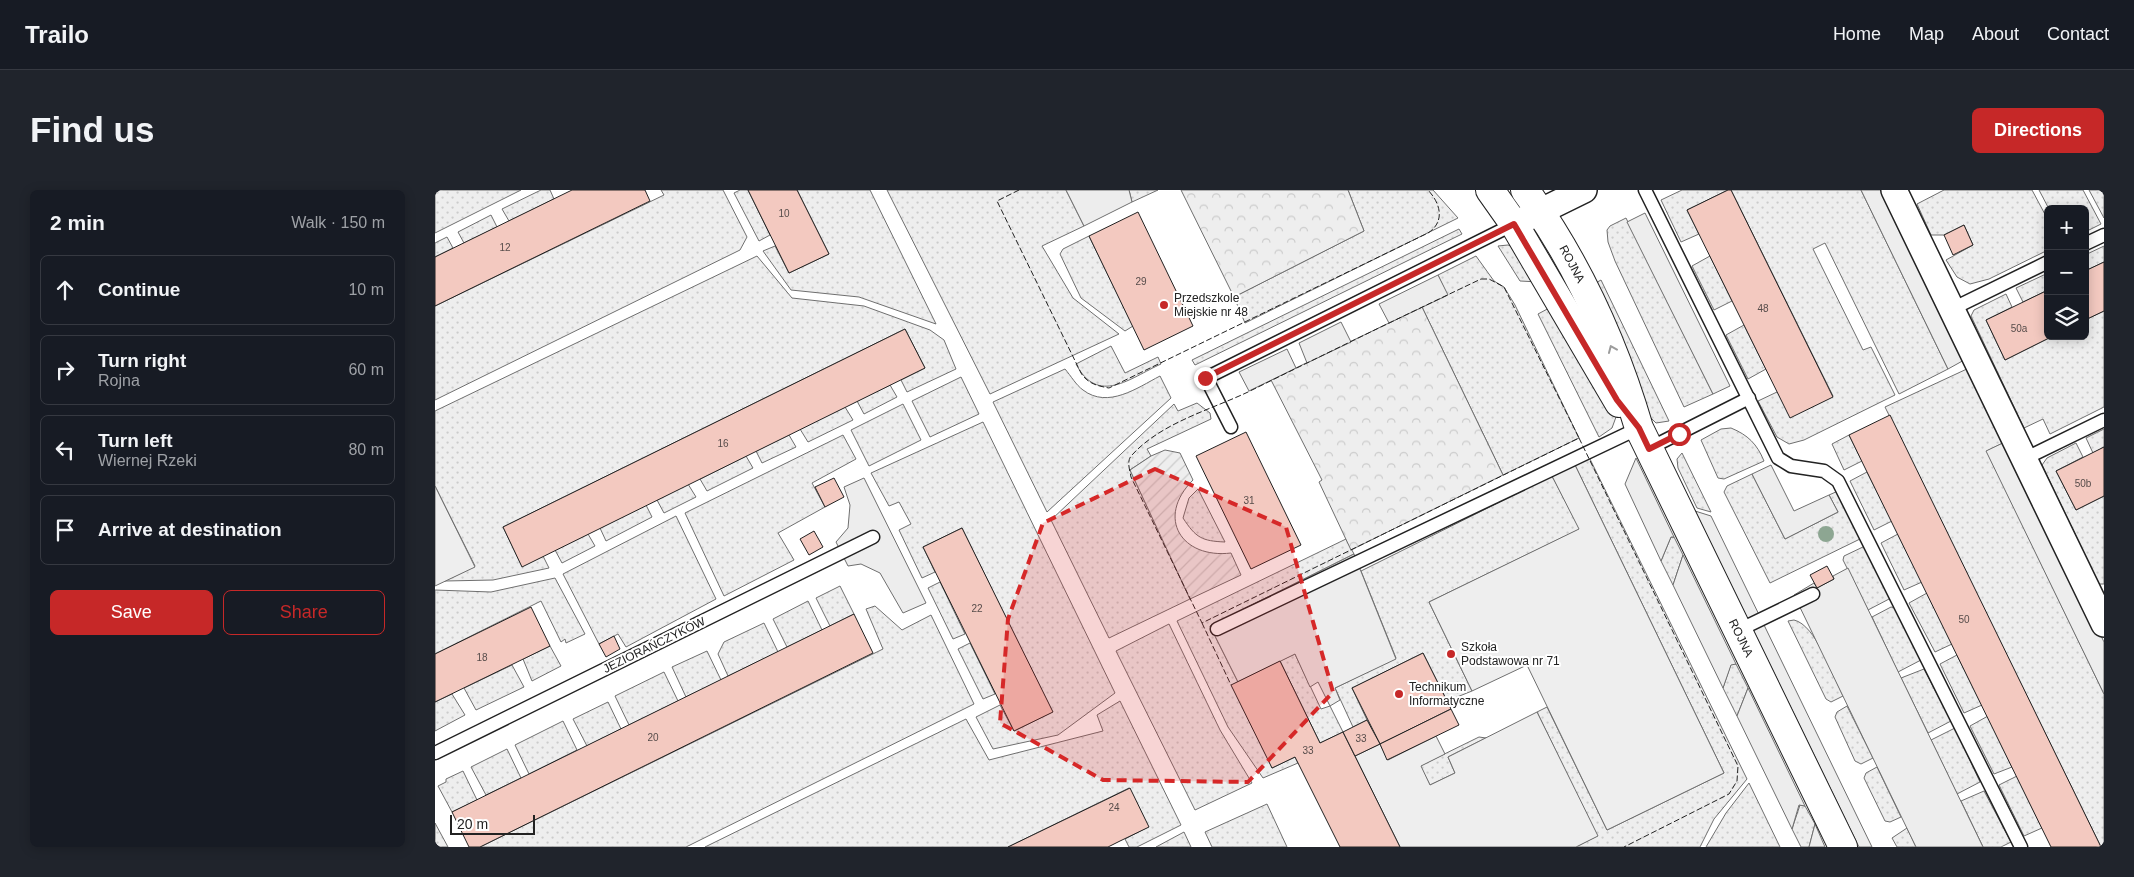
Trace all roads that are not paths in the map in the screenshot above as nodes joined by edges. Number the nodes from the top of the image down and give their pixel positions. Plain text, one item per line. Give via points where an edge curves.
1 (1490, 190) edge
2 (1525, 190) edge
3 (1585, 190) edge
4 (1645, 190) edge
5 (1894, 190) edge
6 (1540, 212) junction
7 (1514, 224) junction
8 (2104, 235) edge
9 (2089, 242) edge
10 (2044, 264) edge
11 (1952, 310) junction
12 (1749, 398) junction
13 (2104, 420) edge
14 (1231, 427) dead end
15 (1643, 439) junction
16 (2024, 459) junction
17 (873, 537) dead end
18 (1813, 594) dead end
19 (2102, 614) edge
20 (1217, 629) dead end
21 (1737, 631) junction
22 (435, 753) edge
23 (1843, 847) edge
24 (2021, 847) edge

1 - 7 street, ROJNA
2 - 6 street, ROJNA
3 - 6 street
4 - 12 lane
5 - 11 street
6 - 7 street
15 -> 6 street, ROJNA via 1627,387 1590,300 1558,238
7 - 14 lane via 1205,378
7 - 15 street, ROJNA
8 - 9 lane
10 - 11 lane
11 - 16 street
12 - 15 lane
12 - 24 lane via 1778,458 1791,466 1824,472 1838,481
13 - 16 lane
15 - 20 lane
15 - 21 street, ROJNA
16 - 19 street
17 - 22 lane, JEZIORAŃCZYKÓW
18 - 21 lane
21 - 23 street, ROJNA

